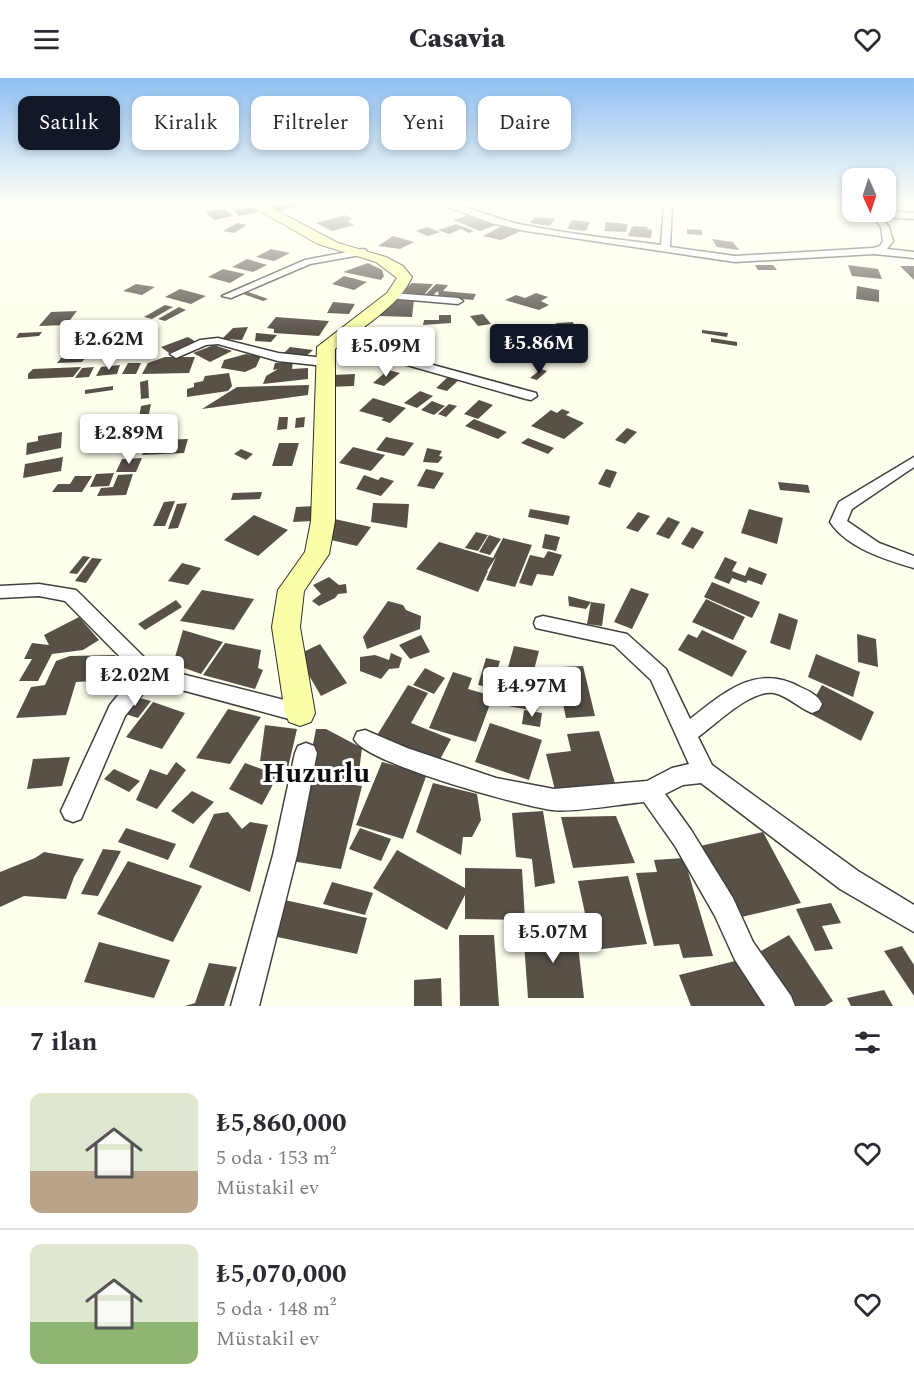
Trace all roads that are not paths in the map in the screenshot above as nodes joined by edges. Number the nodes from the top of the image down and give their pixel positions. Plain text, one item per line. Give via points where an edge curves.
1 (340, 247) edge
2 (661, 247) edge
3 (883, 247) edge
4 (665, 248) joint
5 (874, 251) junction
6 (363, 252) junction
7 (914, 255) edge
8 (227, 296) dead end
9 (392, 296) junction
10 (458, 301) dead end
11 (334, 340) junction
12 (176, 354) dead end
13 (325, 362) junction
14 (531, 396) dead end
15 (914, 461) edge
16 (914, 562) edge
17 (0, 592) edge
18 (543, 623) dead end
19 (148, 673) junction
20 (812, 704) dead end
21 (300, 713) joint
22 (687, 733) junction
23 (365, 739) dead end
24 (306, 753) dead end
25 (704, 772) junction
26 (649, 790) junction
27 (73, 811) dead end
28 (914, 920) edge
29 (244, 1006) edge
30 (780, 1006) edge

1 - 6 street
2 - 4 street
3 - 5 street
4 - 5 street via 735,259
5 - 7 street
6 - 8 street via 314,260
6 - 9 street via 399,269 405,278
9 - 10 street
9 - 11 street
11 - 13 street via 326,347
11 - 14 street
12 - 13 street via 204,342 218,341 278,357
13 - 21 street via 323,521 317,554 291,590 286,627
15 - 16 street via 845,506 838,522 854,537
17 - 19 street via 39,590 70,595
18 - 22 street via 620,639 659,675
19 - 21 street
19 - 27 street via 117,711
20 - 22 street via 775,685 760,685 742,692
22 - 25 street
23 - 26 street via 496,788 554,800
24 - 29 street via 285,855
25 - 26 street via 680,775
25 - 28 street via 849,880
26 - 30 street via 683,838 724,907 744,951

